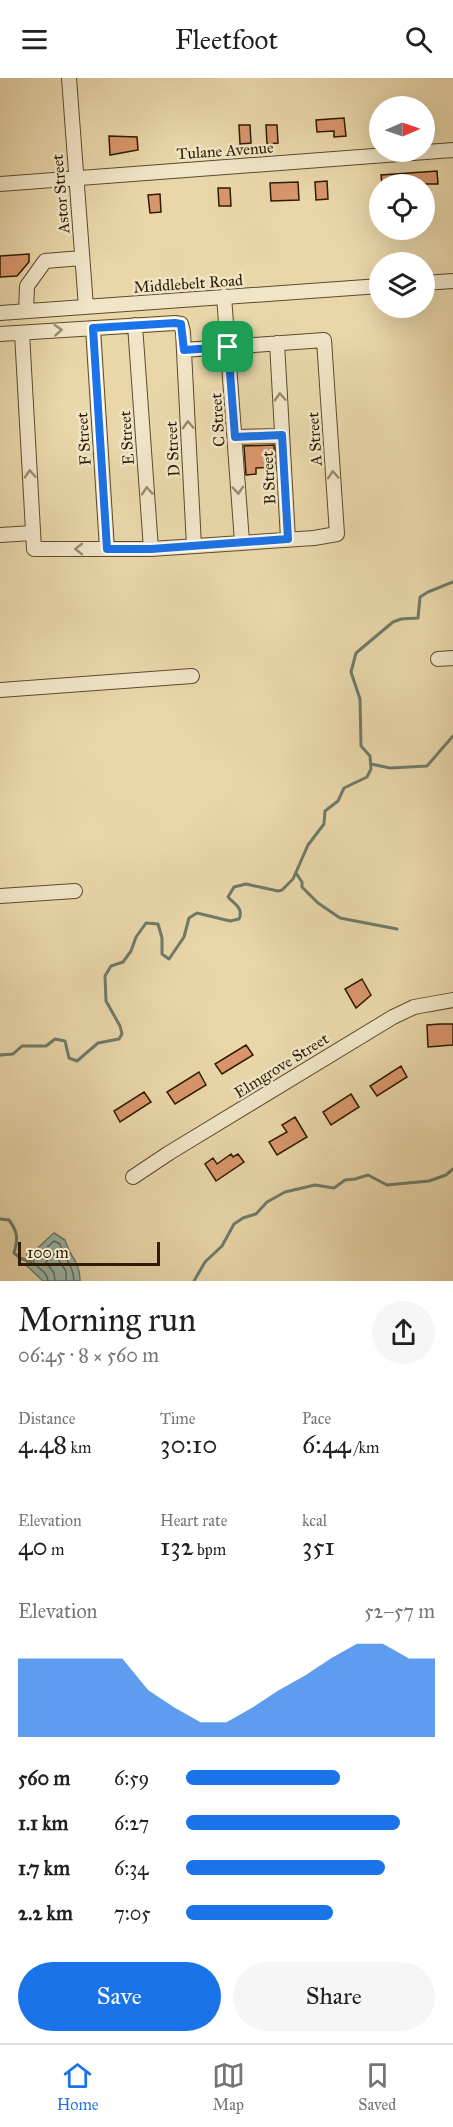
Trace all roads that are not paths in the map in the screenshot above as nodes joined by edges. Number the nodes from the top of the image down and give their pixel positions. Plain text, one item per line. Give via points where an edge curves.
1 (69, 78) edge
2 (453, 150) edge
3 (76, 178) junction
4 (0, 183) edge
5 (82, 258) junction
6 (453, 280) edge
7 (435, 282) edge
8 (369, 287) edge
9 (224, 296) junction
10 (86, 307) junction
11 (27, 311) junction
12 (0, 313) edge
13 (135, 325) junction
14 (93, 328) junction
15 (22, 333) junction
16 (0, 334) edge
17 (277, 343) junction
18 (228, 347) junction
19 (184, 350) junction
20 (282, 435) junction
21 (235, 437) junction
22 (33, 532) junction
23 (0, 535) edge
24 (288, 539) junction
25 (242, 542) junction
26 (194, 546) junction
27 (107, 549) junction
28 (151, 549) junction
29 (453, 658) edge
30 (438, 659) dead end
31 (192, 676) dead end
32 (0, 690) edge
33 (75, 891) dead end
34 (0, 896) edge
35 (453, 1000) edge
36 (133, 1177) dead end

1 - 3 street, Astor Street
2 - 3 street, Tulane Avenue
3 - 4 street, Tulane Avenue
3 - 5 street, Astor Street
5 - 10 street, Astor Street
5 - 11 street via 45,261 27,286
6 - 7 street
8 - 9 street, Middlebelt Road
9 - 10 street, Middlebelt Road
9 - 18 street, C Street
10 - 11 street, Middlebelt Road
11 - 12 street, Middlebelt Road
13 - 14 street
13 - 19 street, D Street via 181,324
28 -> 13 street, E Street
15 -> 14 street
14 - 27 street, F Street
15 - 16 street
22 -> 15 street
17 - 18 street, A Street
20 -> 17 street, B Street
24 -> 17 street, A Street via 337,534 324,339
18 - 19 street, A Street
18 - 21 street, C Street
26 -> 19 street, D Street
20 - 21 street
20 - 24 street, B Street
21 -> 25 street, C Street
22 - 23 street
27 -> 22 street via 34,549
24 - 25 street
25 - 26 street
26 - 28 street
27 - 28 street
29 - 30 street
31 - 32 street
33 - 34 street
35 - 36 street, Elmgrove Street via 414,1007 384,1022

